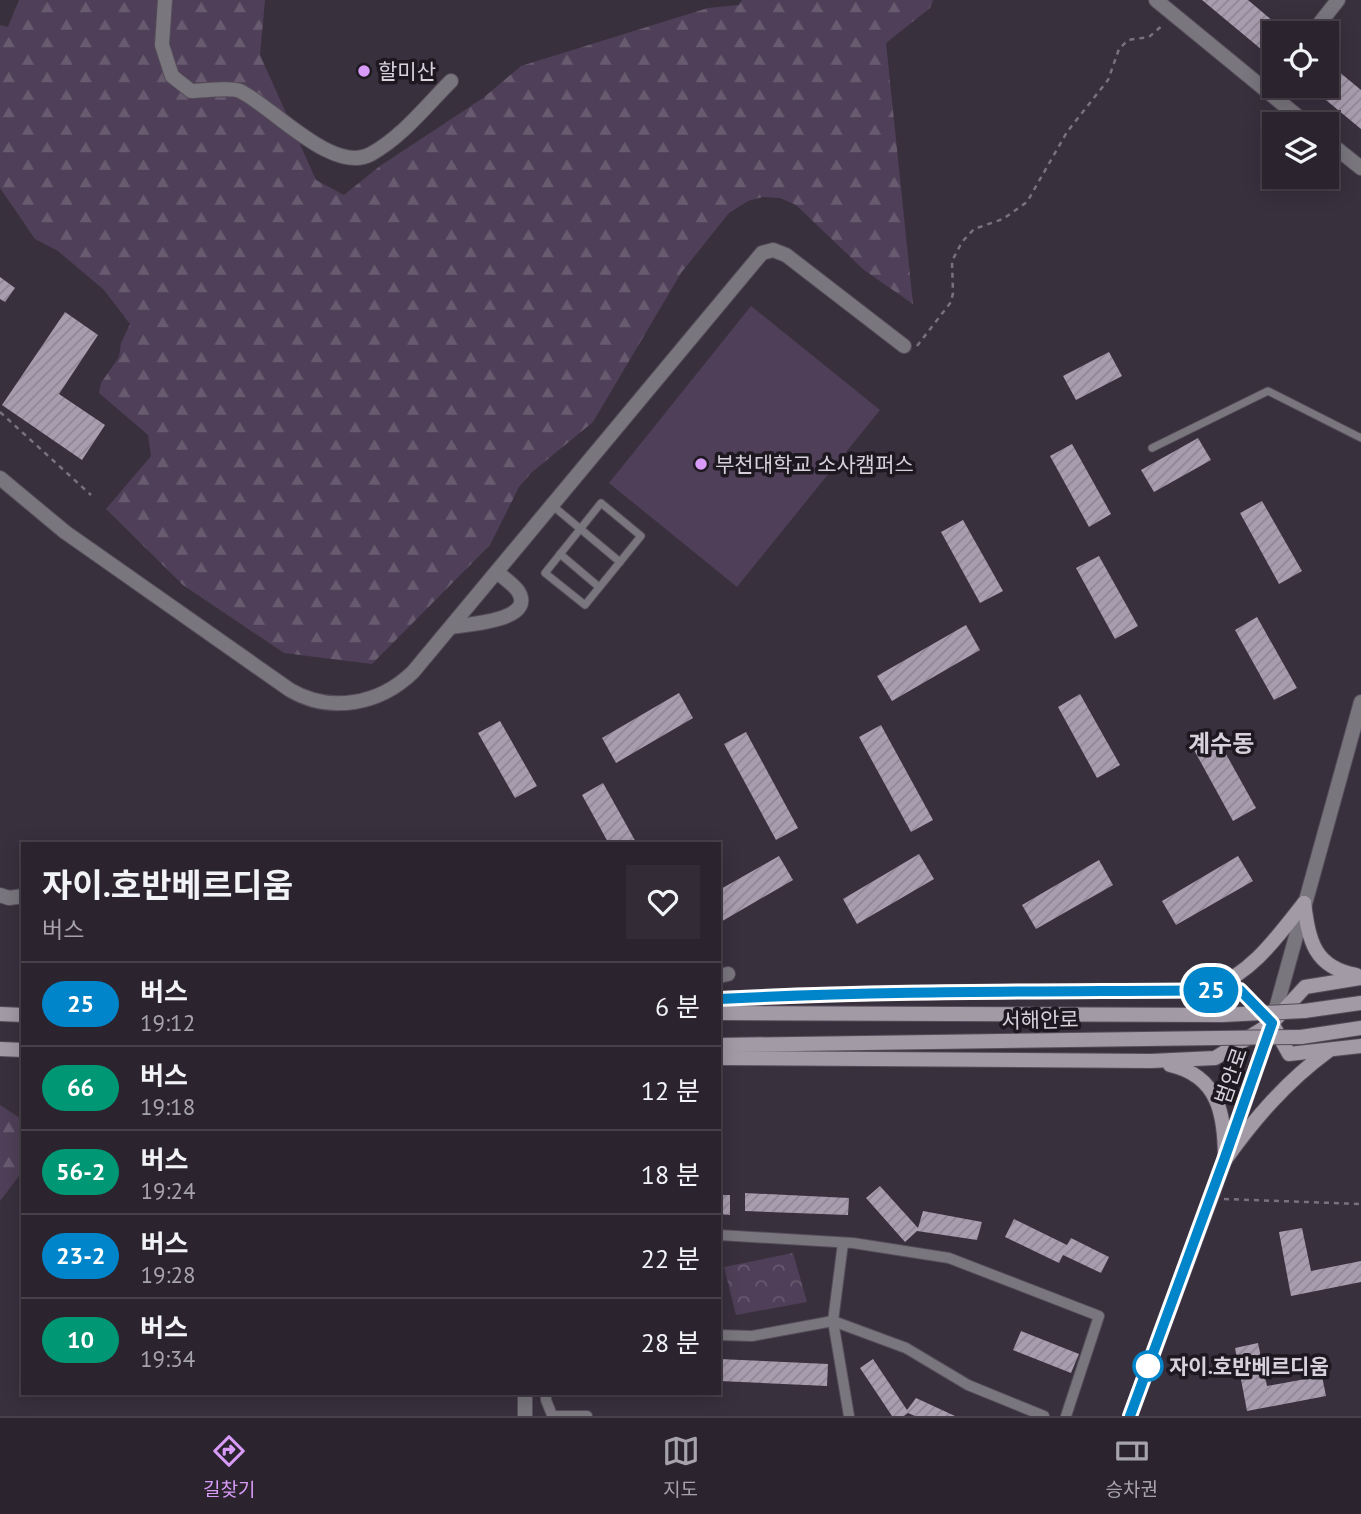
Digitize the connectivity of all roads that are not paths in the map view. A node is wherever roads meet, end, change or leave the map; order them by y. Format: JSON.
{"nodes":[{"id":1,"x":165,"y":0,"type":"edge"},
{"id":2,"x":1156,"y":0,"type":"edge"},
{"id":3,"x":1338,"y":0,"type":"edge"},
{"id":4,"x":1321,"y":21,"type":"edge"},
{"id":5,"x":1262,"y":80,"type":"edge"},
{"id":6,"x":451,"y":81,"type":"dead end"},
{"id":7,"x":1282,"y":98,"type":"edge"},
{"id":8,"x":1295,"y":112,"type":"edge"},
{"id":9,"x":1339,"y":151,"type":"edge"},
{"id":10,"x":1361,"y":169,"type":"edge"},
{"id":11,"x":904,"y":346,"type":"road end"},
{"id":12,"x":1361,"y":438,"type":"edge"},
{"id":13,"x":1152,"y":448,"type":"dead end"},
{"id":14,"x":0,"y":478,"type":"edge"},
{"id":15,"x":553,"y":506,"type":"junction"},
{"id":16,"x":581,"y":529,"type":"junction"},
{"id":17,"x":560,"y":554,"type":"junction"},
{"id":18,"x":620,"y":562,"type":"junction"},
{"id":19,"x":497,"y":572,"type":"junction"},
{"id":20,"x":599,"y":587,"type":"junction"},
{"id":21,"x":451,"y":627,"type":"junction"},
{"id":22,"x":1361,"y":702,"type":"edge"},
{"id":23,"x":1357,"y":732,"type":"edge"},
{"id":24,"x":0,"y":895,"type":"edge"},
{"id":25,"x":21,"y":897,"type":"edge"},
{"id":26,"x":1304,"y":903,"type":"junction"},
{"id":27,"x":1361,"y":977,"type":"edge"},
{"id":28,"x":1206,"y":990,"type":"junction"},
{"id":29,"x":721,"y":999,"type":"edge"},
{"id":30,"x":1361,"y":1003,"type":"edge"},
{"id":31,"x":721,"y":1013,"type":"edge"},
{"id":32,"x":0,"y":1014,"type":"edge"},
{"id":33,"x":21,"y":1015,"type":"edge"},
{"id":34,"x":1272,"y":1023,"type":"junction"},
{"id":35,"x":1361,"y":1028,"type":"edge"},
{"id":36,"x":721,"y":1045,"type":"edge"},
{"id":37,"x":1361,"y":1046,"type":"edge"},
{"id":38,"x":0,"y":1049,"type":"edge"},
{"id":39,"x":21,"y":1050,"type":"edge"},
{"id":40,"x":1328,"y":1051,"type":"junction"},
{"id":41,"x":721,"y":1058,"type":"edge"},
{"id":42,"x":1151,"y":1061,"type":"junction"},
{"id":43,"x":1224,"y":1160,"type":"junction"},
{"id":44,"x":721,"y":1235,"type":"edge"},
{"id":45,"x":844,"y":1243,"type":"junction"},
{"id":46,"x":833,"y":1321,"type":"junction"},
{"id":47,"x":721,"y":1335,"type":"edge"},
{"id":48,"x":525,"y":1395,"type":"edge"},
{"id":49,"x":546,"y":1395,"type":"edge"},
{"id":50,"x":552,"y":1415,"type":"edge"},
{"id":51,"x":525,"y":1416,"type":"edge"},
{"id":52,"x":587,"y":1416,"type":"edge"},
{"id":53,"x":849,"y":1416,"type":"edge"},
{"id":54,"x":1044,"y":1416,"type":"edge"},
{"id":55,"x":1066,"y":1416,"type":"edge"},
{"id":56,"x":1130,"y":1416,"type":"edge"}],
"edges":[{"from":1,"to":6,"type":"street"},
{"from":2,"to":5,"type":"street"},
{"from":3,"to":4,"type":"street"},
{"from":7,"to":8,"type":"street"},
{"from":9,"to":10,"type":"street"},
{"from":11,"to":15,"type":"street"},
{"from":12,"to":13,"type":"lane"},
{"from":14,"to":21,"type":"street"},
{"from":15,"to":16,"type":"lane"},
{"from":15,"to":19,"type":"street"},
{"from":16,"to":17,"type":"lane"},
{"from":16,"to":18,"type":"lane"},
{"from":16,"to":18,"type":"lane"},
{"from":17,"to":20,"type":"lane"},
{"from":17,"to":20,"type":"lane"},
{"from":18,"to":20,"type":"lane"},
{"from":19,"to":21,"type":"street"},
{"from":19,"to":21,"type":"street"},
{"from":22,"to":23,"type":"street","name":"범안로"},
{"from":23,"to":26,"type":"street","name":"범안로"},
{"from":24,"to":25,"type":"street"},
{"from":26,"to":27,"type":"main road"},
{"from":26,"to":28,"type":"main road"},
{"from":26,"to":34,"type":"street","name":"범안로"},
{"from":27,"to":34,"type":"main road"},
{"from":28,"to":29,"type":"main road"},
{"from":28,"to":34,"type":"main road"},
{"from":30,"to":31,"type":"main road","name":"서해안로","bridge":true},
{"from":32,"to":33,"type":"main road"},
{"from":34,"to":40,"type":"main road"},
{"from":34,"to":42,"type":"main road"},
{"from":34,"to":43,"type":"street","name":"범안로"},
{"from":35,"to":36,"type":"main road","name":"서해안로","bridge":true},
{"from":37,"to":40,"type":"main road"},
{"from":38,"to":39,"type":"main road"},
{"from":40,"to":43,"type":"main road"},
{"from":41,"to":42,"type":"main road"},
{"from":42,"to":43,"type":"main road"},
{"from":43,"to":56,"type":"street","name":"범안로"},
{"from":44,"to":45,"type":"street"},
{"from":45,"to":46,"type":"street"},
{"from":45,"to":55,"type":"street"},
{"from":46,"to":47,"type":"street"},
{"from":46,"to":53,"type":"street"},
{"from":46,"to":54,"type":"street"},
{"from":48,"to":51,"type":"street"},
{"from":49,"to":50,"type":"street"},
{"from":50,"to":52,"type":"street"}]}
